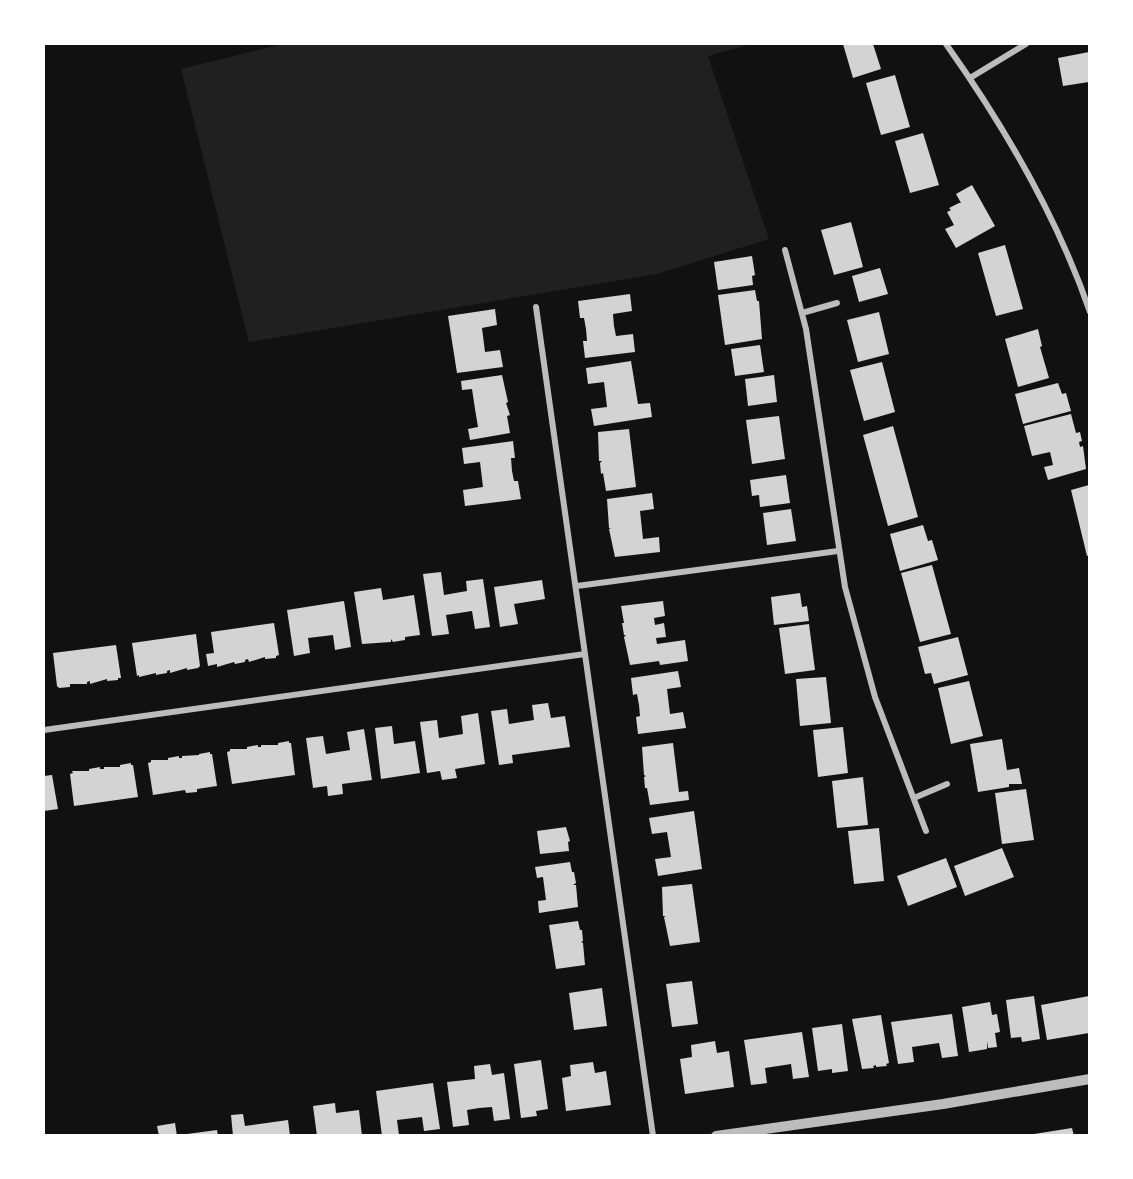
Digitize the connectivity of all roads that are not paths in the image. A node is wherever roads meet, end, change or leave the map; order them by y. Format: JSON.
{"nodes":[{"id":1,"x":946,"y":44,"type":"edge"},
{"id":2,"x":1026,"y":44,"type":"edge"},
{"id":3,"x":970,"y":78,"type":"junction"},
{"id":4,"x":785,"y":250,"type":"dead end"},
{"id":5,"x":837,"y":303,"type":"dead end"},
{"id":6,"x":536,"y":307,"type":"dead end"},
{"id":7,"x":1089,"y":312,"type":"edge"},
{"id":8,"x":802,"y":313,"type":"junction"},
{"id":9,"x":838,"y":551,"type":"junction"},
{"id":10,"x":577,"y":586,"type":"junction"},
{"id":11,"x":585,"y":654,"type":"junction"},
{"id":12,"x":44,"y":730,"type":"edge"},
{"id":13,"x":947,"y":784,"type":"dead end"},
{"id":14,"x":914,"y":798,"type":"junction"},
{"id":15,"x":926,"y":831,"type":"dead end"},
{"id":16,"x":1089,"y":1079,"type":"edge"},
{"id":17,"x":653,"y":1136,"type":"edge"},
{"id":18,"x":716,"y":1136,"type":"edge"}],
"edges":[{"from":1,"to":3,"type":"street"},
{"from":2,"to":3,"type":"street"},
{"from":3,"to":7,"type":"street"},
{"from":4,"to":8,"type":"street"},
{"from":5,"to":8,"type":"street"},
{"from":6,"to":10,"type":"street"},
{"from":8,"to":9,"type":"street"},
{"from":9,"to":10,"type":"street"},
{"from":9,"to":14,"type":"street"},
{"from":10,"to":11,"type":"street"},
{"from":11,"to":12,"type":"street"},
{"from":11,"to":17,"type":"street"},
{"from":13,"to":14,"type":"street"},
{"from":14,"to":15,"type":"street"},
{"from":16,"to":18,"type":"street"}]}
